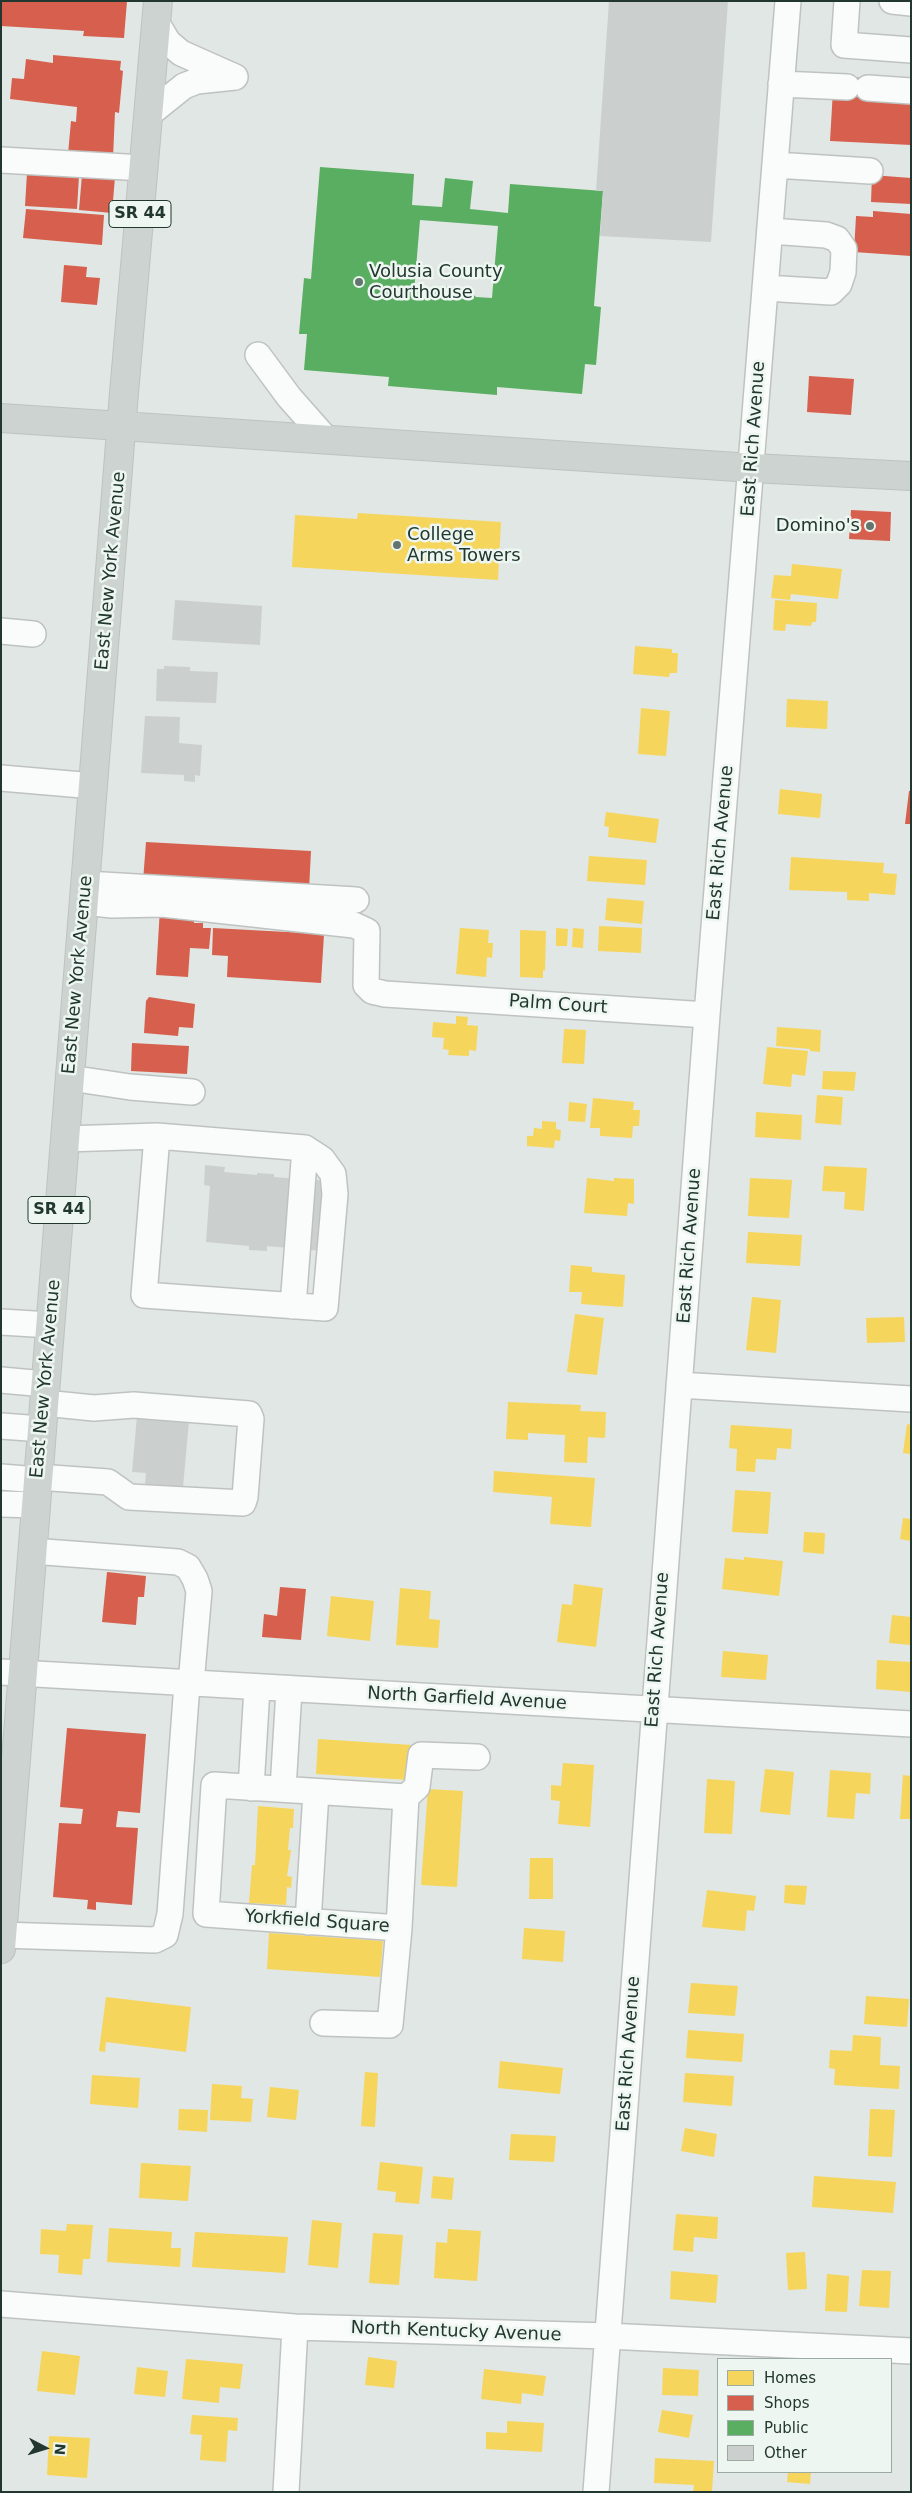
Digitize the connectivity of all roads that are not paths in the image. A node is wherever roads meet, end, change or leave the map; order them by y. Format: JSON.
{"nodes":[{"id":1,"x":788,"y":1,"type":"edge"},
{"id":2,"x":847,"y":1,"type":"edge"},
{"id":3,"x":892,"y":1,"type":"edge"},
{"id":4,"x":911,"y":2,"type":"edge"},
{"id":5,"x":157,"y":12,"type":"edge"},
{"id":6,"x":911,"y":50,"type":"edge"},
{"id":7,"x":781,"y":84,"type":"junction"},
{"id":8,"x":911,"y":91,"type":"edge"},
{"id":9,"x":149,"y":114,"type":"junction"},
{"id":10,"x":1,"y":160,"type":"edge"},
{"id":11,"x":775,"y":165,"type":"junction"},
{"id":12,"x":144,"y":168,"type":"junction"},
{"id":13,"x":870,"y":171,"type":"dead end"},
{"id":14,"x":770,"y":231,"type":"junction"},
{"id":15,"x":766,"y":288,"type":"junction"},
{"id":16,"x":258,"y":354,"type":"dead end"},
{"id":17,"x":1,"y":418,"type":"edge"},
{"id":18,"x":123,"y":426,"type":"junction"},
{"id":19,"x":327,"y":440,"type":"junction"},
{"id":20,"x":752,"y":468,"type":"junction"},
{"id":21,"x":911,"y":476,"type":"edge"},
{"id":22,"x":1,"y":631,"type":"edge"},
{"id":23,"x":33,"y":634,"type":"dead end"},
{"id":24,"x":1,"y":778,"type":"edge"},
{"id":25,"x":94,"y":786,"type":"junction"},
{"id":26,"x":85,"y":893,"type":"junction"},
{"id":27,"x":356,"y":900,"type":"dead end"},
{"id":28,"x":707,"y":1015,"type":"junction"},
{"id":29,"x":70,"y":1078,"type":"junction"},
{"id":30,"x":192,"y":1092,"type":"dead end"},
{"id":31,"x":157,"y":1136,"type":"junction"},
{"id":32,"x":65,"y":1140,"type":"junction"},
{"id":33,"x":305,"y":1148,"type":"junction"},
{"id":34,"x":293,"y":1306,"type":"junction"},
{"id":35,"x":1,"y":1322,"type":"edge"},
{"id":36,"x":50,"y":1325,"type":"junction"},
{"id":37,"x":1,"y":1380,"type":"edge"},
{"id":38,"x":680,"y":1385,"type":"junction"},
{"id":39,"x":911,"y":1399,"type":"edge"},
{"id":40,"x":44,"y":1405,"type":"junction"},
{"id":41,"x":1,"y":1426,"type":"edge"},
{"id":42,"x":1,"y":1477,"type":"edge"},
{"id":43,"x":37,"y":1487,"type":"junction"},
{"id":44,"x":1,"y":1504,"type":"edge"},
{"id":45,"x":32,"y":1551,"type":"junction"},
{"id":46,"x":12,"y":1673,"type":"edge"},
{"id":47,"x":189,"y":1684,"type":"junction"},
{"id":48,"x":257,"y":1688,"type":"junction"},
{"id":49,"x":288,"y":1690,"type":"junction"},
{"id":50,"x":654,"y":1708,"type":"junction"},
{"id":51,"x":911,"y":1724,"type":"edge"},
{"id":52,"x":477,"y":1757,"type":"dead end"},
{"id":53,"x":251,"y":1788,"type":"junction"},
{"id":54,"x":283,"y":1789,"type":"junction"},
{"id":55,"x":316,"y":1792,"type":"junction"},
{"id":56,"x":406,"y":1797,"type":"junction"},
{"id":57,"x":308,"y":1922,"type":"junction"},
{"id":58,"x":399,"y":1928,"type":"junction"},
{"id":59,"x":2,"y":1942,"type":"edge"},
{"id":60,"x":323,"y":2024,"type":"dead end"},
{"id":61,"x":1,"y":2304,"type":"edge"},
{"id":62,"x":296,"y":2327,"type":"junction"},
{"id":63,"x":608,"y":2336,"type":"junction"},
{"id":64,"x":911,"y":2351,"type":"edge"},
{"id":65,"x":286,"y":2492,"type":"edge"},
{"id":66,"x":596,"y":2492,"type":"edge"}],
"edges":[{"from":1,"to":7,"type":"street","name":"East Rich Avenue"},
{"from":2,"to":6,"type":"street"},
{"from":3,"to":4,"type":"street"},
{"from":5,"to":9,"type":"main road","name":"East New York Avenue","number":"SR 44"},
{"from":5,"to":9,"type":"street"},
{"from":7,"to":8,"type":"street"},
{"from":7,"to":11,"type":"street","name":"East Rich Avenue"},
{"from":9,"to":12,"type":"main road","name":"East New York Avenue","number":"SR 44"},
{"from":10,"to":12,"type":"street"},
{"from":11,"to":13,"type":"street"},
{"from":11,"to":14,"type":"street","name":"East Rich Avenue"},
{"from":12,"to":18,"type":"main road","name":"East New York Avenue","number":"SR 44"},
{"from":14,"to":15,"type":"street","name":"East Rich Avenue"},
{"from":14,"to":15,"type":"street"},
{"from":15,"to":20,"type":"street","name":"East Rich Avenue"},
{"from":16,"to":19,"type":"street"},
{"from":17,"to":18,"type":"main road"},
{"from":18,"to":19,"type":"main road"},
{"from":18,"to":25,"type":"main road","name":"East New York Avenue","number":"SR 44"},
{"from":19,"to":20,"type":"main road"},
{"from":20,"to":21,"type":"main road"},
{"from":20,"to":28,"type":"street","name":"East Rich Avenue"},
{"from":22,"to":23,"type":"street"},
{"from":24,"to":25,"type":"street"},
{"from":25,"to":26,"type":"main road","name":"East New York Avenue","number":"SR 44"},
{"from":26,"to":27,"type":"street"},
{"from":26,"to":28,"type":"street","name":"Palm Court"},
{"from":26,"to":29,"type":"main road","name":"East New York Avenue","number":"SR 44"},
{"from":28,"to":38,"type":"street","name":"East Rich Avenue"},
{"from":29,"to":30,"type":"street"},
{"from":29,"to":32,"type":"main road","name":"East New York Avenue","number":"SR 44"},
{"from":31,"to":32,"type":"street"},
{"from":31,"to":33,"type":"street"},
{"from":31,"to":34,"type":"street"},
{"from":32,"to":36,"type":"main road","name":"East New York Avenue","number":"SR 44"},
{"from":33,"to":34,"type":"street"},
{"from":33,"to":34,"type":"street"},
{"from":35,"to":36,"type":"street"},
{"from":36,"to":40,"type":"main road","name":"East New York Avenue","number":"SR 44"},
{"from":37,"to":40,"type":"street"},
{"from":38,"to":39,"type":"street"},
{"from":38,"to":50,"type":"street","name":"East Rich Avenue"},
{"from":40,"to":41,"type":"street"},
{"from":40,"to":43,"type":"main road","name":"East New York Avenue","number":"SR 44"},
{"from":40,"to":43,"type":"street"},
{"from":42,"to":43,"type":"street"},
{"from":43,"to":44,"type":"street"},
{"from":43,"to":45,"type":"main road","name":"East New York Avenue","number":"SR 44"},
{"from":45,"to":46,"type":"main road","name":"East New York Avenue","number":"SR 44"},
{"from":45,"to":47,"type":"street"},
{"from":46,"to":47,"type":"street","name":"North Garfield Avenue"},
{"from":46,"to":59,"type":"main road","name":"East New York Avenue","number":"SR 44"},
{"from":47,"to":48,"type":"street","name":"North Garfield Avenue"},
{"from":47,"to":59,"type":"street"},
{"from":48,"to":49,"type":"street","name":"North Garfield Avenue"},
{"from":48,"to":53,"type":"street"},
{"from":49,"to":50,"type":"street","name":"North Garfield Avenue"},
{"from":49,"to":54,"type":"street"},
{"from":50,"to":51,"type":"street","name":"North Garfield Avenue"},
{"from":50,"to":63,"type":"street","name":"East Rich Avenue"},
{"from":52,"to":56,"type":"street"},
{"from":53,"to":54,"type":"street","name":"Yorkfield Square"},
{"from":53,"to":57,"type":"street","name":"Yorkfield Square"},
{"from":54,"to":55,"type":"street","name":"Yorkfield Square"},
{"from":55,"to":56,"type":"street","name":"Yorkfield Square"},
{"from":55,"to":57,"type":"street"},
{"from":56,"to":58,"type":"street","name":"Yorkfield Square"},
{"from":57,"to":58,"type":"street","name":"Yorkfield Square"},
{"from":58,"to":60,"type":"street"},
{"from":61,"to":62,"type":"street","name":"North Kentucky Avenue"},
{"from":62,"to":63,"type":"street","name":"North Kentucky Avenue"},
{"from":62,"to":65,"type":"street"},
{"from":63,"to":64,"type":"street","name":"North Kentucky Avenue"},
{"from":63,"to":66,"type":"street","name":"East Rich Avenue"}]}
